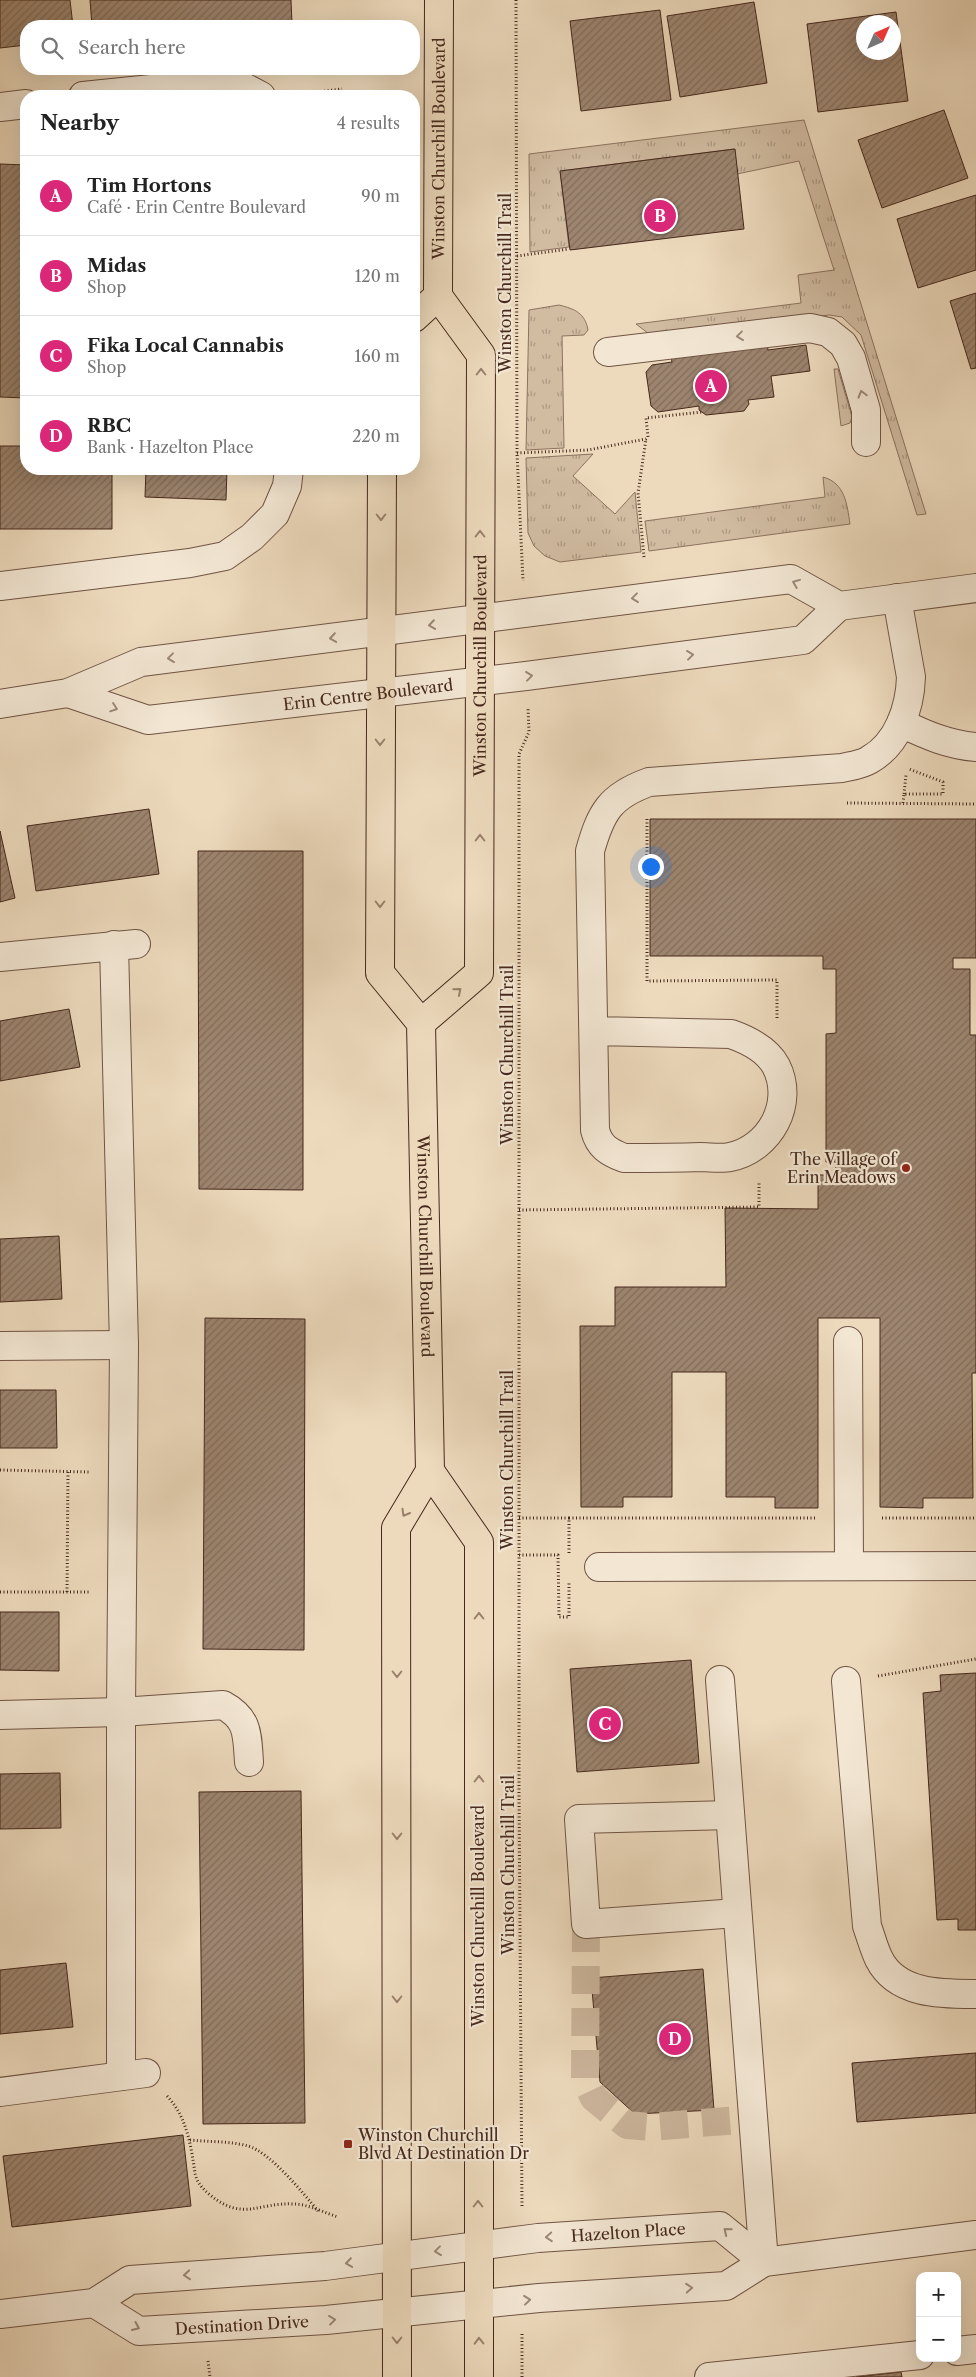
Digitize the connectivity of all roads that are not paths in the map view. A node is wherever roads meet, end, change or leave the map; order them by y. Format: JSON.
{"nodes":[{"id":1,"x":439,"y":0,"type":"edge"},
{"id":2,"x":142,"y":90,"type":"edge"},
{"id":3,"x":250,"y":90,"type":"edge"},
{"id":4,"x":20,"y":105,"type":"edge"},
{"id":5,"x":0,"y":107,"type":"edge"},
{"id":6,"x":438,"y":296,"type":"junction"},
{"id":7,"x":420,"y":312,"type":"edge"},
{"id":8,"x":608,"y":352,"type":"dead end"},
{"id":9,"x":866,"y":442,"type":"dead end"},
{"id":10,"x":288,"y":475,"type":"edge"},
{"id":11,"x":382,"y":475,"type":"edge"},
{"id":12,"x":0,"y":586,"type":"edge"},
{"id":13,"x":976,"y":588,"type":"edge"},
{"id":14,"x":897,"y":598,"type":"junction"},
{"id":15,"x":839,"y":606,"type":"junction"},
{"id":16,"x":480,"y":618,"type":"junction"},
{"id":17,"x":381,"y":632,"type":"junction"},
{"id":18,"x":480,"y":681,"type":"junction"},
{"id":19,"x":68,"y":693,"type":"junction"},
{"id":20,"x":380,"y":693,"type":"junction"},
{"id":21,"x":0,"y":704,"type":"edge"},
{"id":22,"x":901,"y":723,"type":"junction"},
{"id":23,"x":976,"y":747,"type":"edge"},
{"id":24,"x":0,"y":957,"type":"edge"},
{"id":25,"x":421,"y":1023,"type":"junction"},
{"id":26,"x":595,"y":1031,"type":"junction"},
{"id":27,"x":848,"y":1341,"type":"dead end"},
{"id":28,"x":124,"y":1345,"type":"junction"},
{"id":29,"x":0,"y":1346,"type":"edge"},
{"id":30,"x":430,"y":1471,"type":"junction"},
{"id":31,"x":849,"y":1566,"type":"junction"},
{"id":32,"x":976,"y":1566,"type":"edge"},
{"id":33,"x":599,"y":1567,"type":"dead end"},
{"id":34,"x":720,"y":1680,"type":"dead end"},
{"id":35,"x":846,"y":1681,"type":"road end"},
{"id":36,"x":121,"y":1712,"type":"junction"},
{"id":37,"x":0,"y":1715,"type":"edge"},
{"id":38,"x":249,"y":1762,"type":"dead end"},
{"id":39,"x":730,"y":1815,"type":"junction"},
{"id":40,"x":737,"y":1913,"type":"junction"},
{"id":41,"x":976,"y":1994,"type":"edge"},
{"id":42,"x":0,"y":2092,"type":"edge"},
{"id":43,"x":976,"y":2235,"type":"edge"},
{"id":44,"x":478,"y":2246,"type":"junction"},
{"id":45,"x":397,"y":2256,"type":"junction"},
{"id":46,"x":764,"y":2262,"type":"junction"},
{"id":47,"x":94,"y":2303,"type":"junction"},
{"id":48,"x":479,"y":2305,"type":"junction"},
{"id":49,"x":397,"y":2313,"type":"junction"},
{"id":50,"x":0,"y":2314,"type":"edge"},
{"id":51,"x":976,"y":2349,"type":"edge"},
{"id":52,"x":961,"y":2351,"type":"edge"},
{"id":53,"x":916,"y":2355,"type":"edge"},
{"id":54,"x":397,"y":2377,"type":"edge"},
{"id":55,"x":479,"y":2377,"type":"edge"},
{"id":56,"x":709,"y":2377,"type":"edge"}],
"edges":[{"from":1,"to":6,"type":"main road","name":"Winston Churchill Boulevard"},
{"from":2,"to":3,"type":"street"},
{"from":4,"to":5,"type":"street"},
{"from":6,"to":7,"type":"main road"},
{"from":16,"to":6,"type":"main road","name":"Winston Churchill Boulevard","one_way":true},
{"from":9,"to":8,"type":"street","one_way":true},
{"from":10,"to":12,"type":"street"},
{"from":11,"to":17,"type":"main road","one_way":true},
{"from":13,"to":14,"type":"street"},
{"from":14,"to":15,"type":"street"},
{"from":14,"to":22,"type":"street"},
{"from":15,"to":16,"type":"street","name":"Erin Centre Boulevard","one_way":true},
{"from":18,"to":15,"type":"street","name":"Erin Centre Boulevard","one_way":true},
{"from":16,"to":17,"type":"street","name":"Erin Centre Boulevard","one_way":true},
{"from":16,"to":18,"type":"main road","name":"Winston Churchill Boulevard"},
{"from":17,"to":19,"type":"street","name":"Erin Centre Boulevard","one_way":true},
{"from":17,"to":20,"type":"main road"},
{"from":18,"to":20,"type":"street","name":"Erin Centre Boulevard"},
{"from":25,"to":18,"type":"main road","name":"Winston Churchill Boulevard","one_way":true},
{"from":19,"to":20,"type":"street","name":"Erin Centre Boulevard","one_way":true},
{"from":19,"to":21,"type":"street","name":"Erin Centre Boulevard"},
{"from":20,"to":25,"type":"main road","one_way":true},
{"from":22,"to":23,"type":"street"},
{"from":22,"to":26,"type":"street"},
{"from":24,"to":28,"type":"street"},
{"from":25,"to":30,"type":"main road","name":"Winston Churchill Boulevard"},
{"from":26,"to":26,"type":"street"},
{"from":27,"to":31,"type":"street"},
{"from":28,"to":29,"type":"street"},
{"from":28,"to":36,"type":"street"},
{"from":44,"to":30,"type":"main road","name":"Winston Churchill Boulevard","one_way":true},
{"from":30,"to":45,"type":"main road","one_way":true},
{"from":31,"to":32,"type":"street"},
{"from":31,"to":33,"type":"street"},
{"from":34,"to":39,"type":"street"},
{"from":35,"to":41,"type":"street"},
{"from":36,"to":37,"type":"street"},
{"from":36,"to":38,"type":"street"},
{"from":36,"to":42,"type":"street"},
{"from":39,"to":40,"type":"street"},
{"from":39,"to":40,"type":"street"},
{"from":40,"to":46,"type":"street"},
{"from":43,"to":46,"type":"street"},
{"from":44,"to":45,"type":"street","name":"Hazelton Place","one_way":true},
{"from":46,"to":44,"type":"street","name":"Hazelton Place","one_way":true},
{"from":44,"to":48,"type":"main road","name":"Winston Churchill Boulevard"},
{"from":45,"to":47,"type":"street","one_way":true},
{"from":45,"to":49,"type":"main road"},
{"from":48,"to":46,"type":"street","one_way":true},
{"from":47,"to":49,"type":"street","name":"Destination Drive","one_way":true},
{"from":47,"to":50,"type":"street"},
{"from":48,"to":49,"type":"street","name":"Destination Drive"},
{"from":55,"to":48,"type":"main road","name":"Winston Churchill Boulevard","one_way":true},
{"from":49,"to":54,"type":"main road","one_way":true},
{"from":51,"to":52,"type":"street"},
{"from":53,"to":56,"type":"street"}]}
